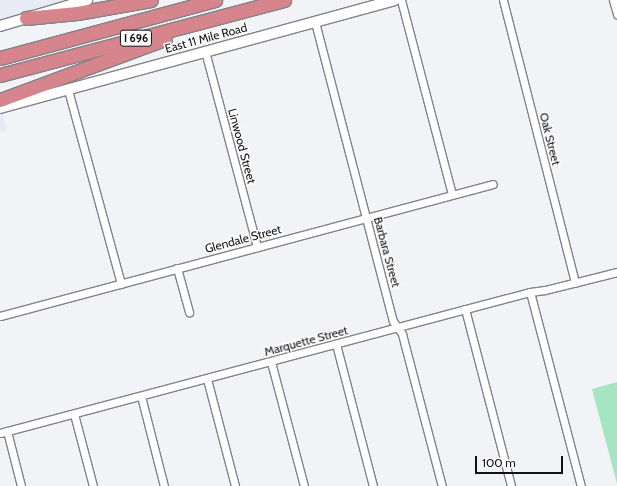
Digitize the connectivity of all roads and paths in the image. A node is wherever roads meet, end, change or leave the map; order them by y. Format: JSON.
{"nodes":[{"id":1,"x":87,"y":0,"type":"edge"},
{"id":2,"x":151,"y":0,"type":"edge"},
{"id":3,"x":215,"y":0,"type":"edge"},
{"id":4,"x":395,"y":0,"type":"edge"},
{"id":5,"x":401,"y":0,"type":"edge"},
{"id":6,"x":503,"y":0,"type":"edge"},
{"id":7,"x":613,"y":0,"type":"edge"},
{"id":8,"x":277,"y":2,"type":"edge"},
{"id":9,"x":617,"y":14,"type":"edge"},
{"id":10,"x":26,"y":18,"type":"junction"},
{"id":11,"x":315,"y":22,"type":"junction"},
{"id":12,"x":0,"y":26,"type":"edge"},
{"id":13,"x":206,"y":51,"type":"junction"},
{"id":14,"x":0,"y":58,"type":"edge"},
{"id":15,"x":0,"y":75,"type":"edge"},
{"id":16,"x":68,"y":90,"type":"junction"},
{"id":17,"x":0,"y":100,"type":"edge"},
{"id":18,"x":0,"y":108,"type":"edge"},
{"id":19,"x":493,"y":184,"type":"dead end"},
{"id":20,"x":452,"y":194,"type":"junction"},
{"id":21,"x":366,"y":217,"type":"junction"},
{"id":22,"x":257,"y":247,"type":"junction"},
{"id":23,"x":177,"y":268,"type":"junction"},
{"id":24,"x":617,"y":272,"type":"edge"},
{"id":25,"x":575,"y":283,"type":"junction"},
{"id":26,"x":120,"y":284,"type":"junction"},
{"id":27,"x":530,"y":292,"type":"junction"},
{"id":28,"x":465,"y":309,"type":"junction"},
{"id":29,"x":190,"y":312,"type":"dead end"},
{"id":30,"x":0,"y":316,"type":"edge"},
{"id":31,"x":397,"y":328,"type":"junction"},
{"id":32,"x":336,"y":344,"type":"junction"},
{"id":33,"x":271,"y":362,"type":"junction"},
{"id":34,"x":207,"y":379,"type":"junction"},
{"id":35,"x":141,"y":396,"type":"junction"},
{"id":36,"x":74,"y":414,"type":"junction"},
{"id":37,"x":3,"y":432,"type":"edge"},
{"id":38,"x":21,"y":486,"type":"edge"},
{"id":39,"x":93,"y":486,"type":"edge"},
{"id":40,"x":164,"y":486,"type":"edge"},
{"id":41,"x":235,"y":486,"type":"edge"},
{"id":42,"x":304,"y":486,"type":"edge"},
{"id":43,"x":373,"y":486,"type":"edge"},
{"id":44,"x":442,"y":486,"type":"edge"},
{"id":45,"x":511,"y":486,"type":"edge"},
{"id":46,"x":581,"y":486,"type":"edge"}],
"edges":[{"from":1,"to":10,"type":"main road"},
{"from":2,"to":10,"type":"highway"},
{"from":3,"to":14,"type":"highway","number":"I 696"},
{"from":4,"to":11,"type":"main road","name":"East 11 Mile Road"},
{"from":5,"to":20,"type":"street"},
{"from":6,"to":25,"type":"street","name":"Oak Street"},
{"from":7,"to":9,"type":"street"},
{"from":8,"to":15,"type":"highway","number":"I 696"},
{"from":8,"to":17,"type":"highway"},
{"from":10,"to":12,"type":"main road"},
{"from":11,"to":13,"type":"main road","name":"East 11 Mile Road"},
{"from":11,"to":21,"type":"street","name":"Barbara Street"},
{"from":13,"to":16,"type":"main road","name":"East 11 Mile Road"},
{"from":13,"to":22,"type":"street","name":"Linwood Street"},
{"from":16,"to":18,"type":"main road","name":"East 11 Mile Road"},
{"from":16,"to":26,"type":"street"},
{"from":19,"to":20,"type":"street","name":"Glendale Street"},
{"from":20,"to":21,"type":"street","name":"Glendale Street"},
{"from":21,"to":22,"type":"street","name":"Glendale Street"},
{"from":21,"to":31,"type":"street","name":"Barbara Street"},
{"from":22,"to":23,"type":"street","name":"Glendale Street"},
{"from":23,"to":26,"type":"street","name":"Glendale Street"},
{"from":23,"to":29,"type":"street"},
{"from":24,"to":25,"type":"street","name":"Marquette Street"},
{"from":25,"to":27,"type":"street","name":"Marquette Street"},
{"from":26,"to":30,"type":"street","name":"Glendale Street"},
{"from":27,"to":28,"type":"street","name":"Marquette Street"},
{"from":27,"to":46,"type":"street"},
{"from":28,"to":31,"type":"street","name":"Marquette Street"},
{"from":28,"to":45,"type":"street"},
{"from":31,"to":32,"type":"street","name":"Marquette Street"},
{"from":31,"to":44,"type":"street","name":"Barbara Street"},
{"from":32,"to":33,"type":"street","name":"Marquette Street"},
{"from":32,"to":43,"type":"street"},
{"from":33,"to":34,"type":"street","name":"Marquette Street"},
{"from":33,"to":42,"type":"street"},
{"from":34,"to":35,"type":"street","name":"Marquette Street"},
{"from":34,"to":41,"type":"street"},
{"from":35,"to":36,"type":"street","name":"Marquette Street"},
{"from":35,"to":40,"type":"street"},
{"from":36,"to":37,"type":"street","name":"Marquette Street"},
{"from":36,"to":39,"type":"street"},
{"from":37,"to":38,"type":"street"}]}
